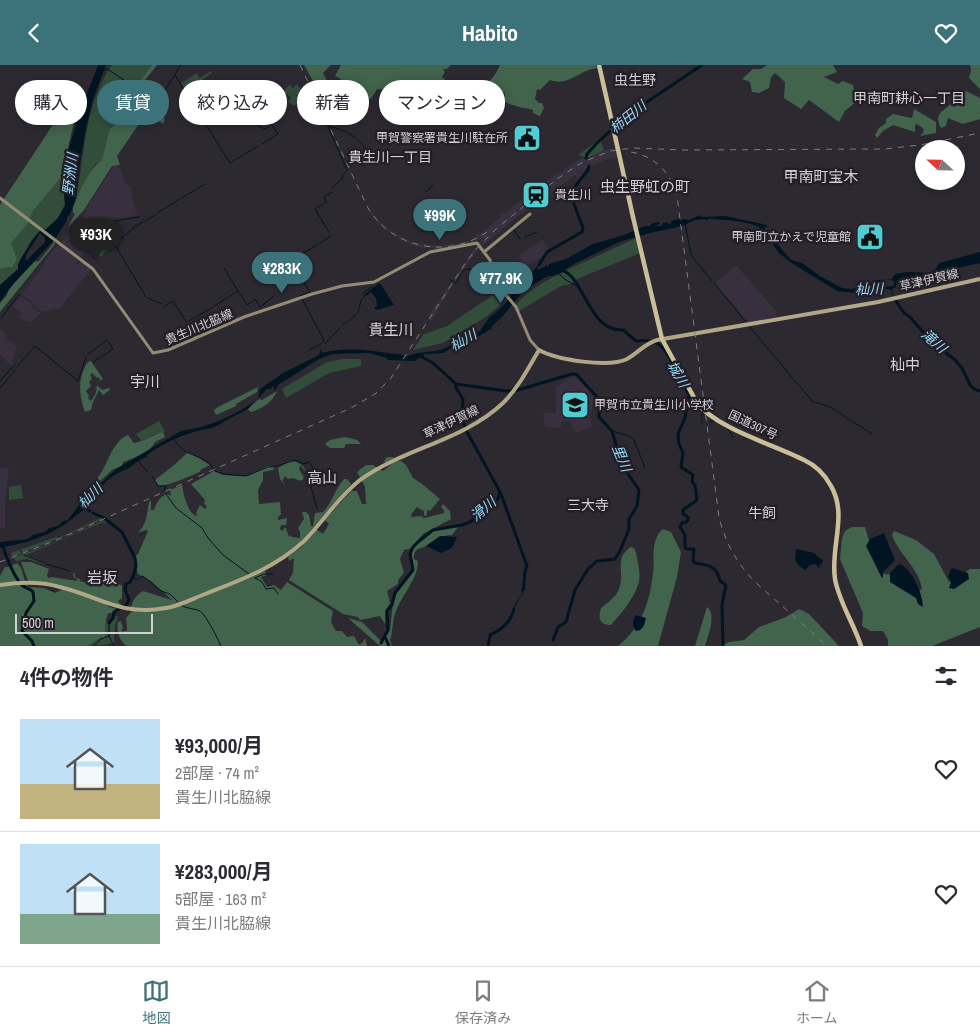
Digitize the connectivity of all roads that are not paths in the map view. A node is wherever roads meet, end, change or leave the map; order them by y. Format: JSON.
{"nodes":[{"id":1,"x":599,"y":65,"type":"edge"},
{"id":2,"x":0,"y":198,"type":"edge"},
{"id":3,"x":530,"y":214,"type":"dead end"},
{"id":4,"x":484,"y":252,"type":"junction"},
{"id":5,"x":980,"y":279,"type":"edge"},
{"id":6,"x":662,"y":339,"type":"junction"},
{"id":7,"x":539,"y":351,"type":"junction"},
{"id":8,"x":0,"y":585,"type":"edge"},
{"id":9,"x":861,"y":646,"type":"edge"}],
"edges":[{"from":1,"to":6,"type":"highway","name":"国道307号","bridge":true},
{"from":2,"to":4,"type":"main road","name":"貴生川北脇線"},
{"from":3,"to":4,"type":"main road"},
{"from":4,"to":7,"type":"main road"},
{"from":5,"to":6,"type":"main road","name":"草津伊賀線"},
{"from":6,"to":7,"type":"main road","name":"草津伊賀線"},
{"from":6,"to":9,"type":"highway","name":"国道307号"},
{"from":7,"to":8,"type":"main road","name":"草津伊賀線"}]}
